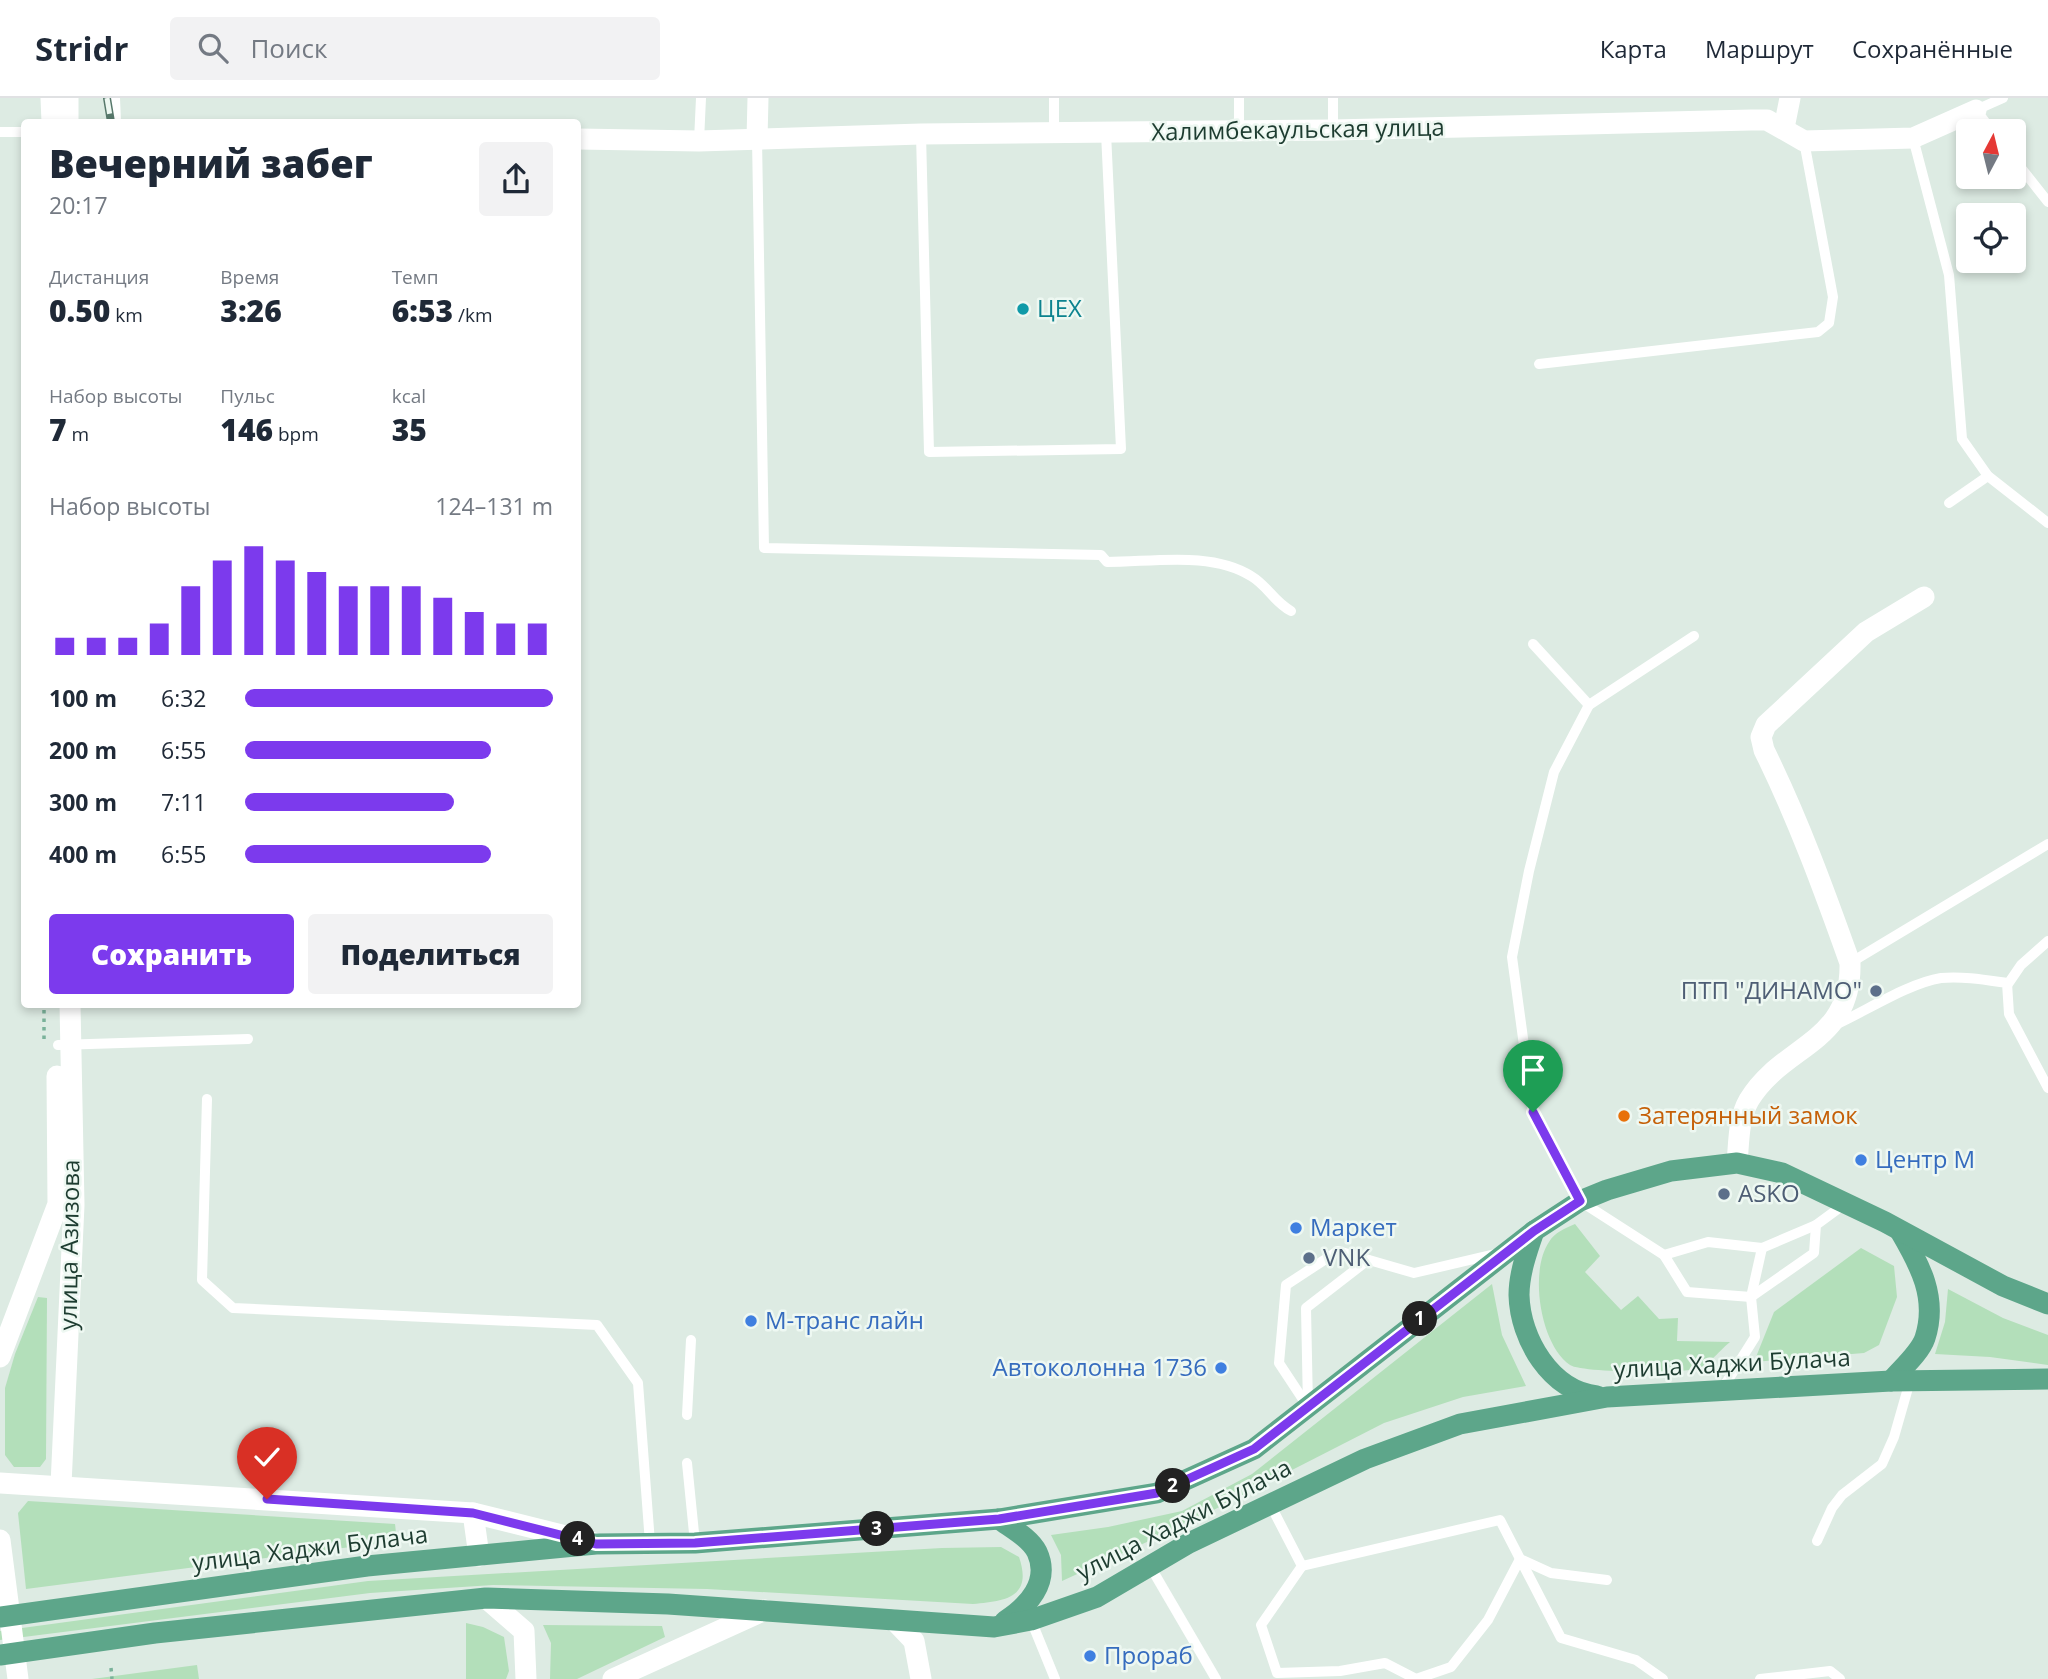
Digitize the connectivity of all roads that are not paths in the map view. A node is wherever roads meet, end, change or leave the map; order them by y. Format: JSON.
{"nodes":[{"id":1,"x":51,"y":98,"type":"edge"},
{"id":2,"x":68,"y":98,"type":"edge"},
{"id":3,"x":115,"y":98,"type":"edge"},
{"id":4,"x":701,"y":98,"type":"edge"},
{"id":5,"x":758,"y":98,"type":"edge"},
{"id":6,"x":1054,"y":98,"type":"edge"},
{"id":7,"x":1239,"y":98,"type":"edge"},
{"id":8,"x":1333,"y":98,"type":"edge"},
{"id":9,"x":1790,"y":98,"type":"edge"},
{"id":10,"x":2003,"y":98,"type":"edge"},
{"id":11,"x":1976,"y":110,"type":"junction"},
{"id":12,"x":52,"y":119,"type":"edge"},
{"id":13,"x":68,"y":119,"type":"edge"},
{"id":14,"x":116,"y":119,"type":"edge"},
{"id":15,"x":1983,"y":119,"type":"edge"},
{"id":16,"x":1784,"y":128,"type":"junction"},
{"id":17,"x":1333,"y":130,"type":"junction"},
{"id":18,"x":1239,"y":131,"type":"junction"},
{"id":19,"x":0,"y":132,"type":"edge"},
{"id":20,"x":21,"y":132,"type":"edge"},
{"id":21,"x":1054,"y":133,"type":"junction"},
{"id":22,"x":1106,"y":133,"type":"junction"},
{"id":23,"x":921,"y":134,"type":"junction"},
{"id":24,"x":1913,"y":138,"type":"junction"},
{"id":25,"x":581,"y":139,"type":"edge"},
{"id":26,"x":757,"y":139,"type":"junction"},
{"id":27,"x":699,"y":141,"type":"junction"},
{"id":28,"x":1804,"y":141,"type":"junction"},
{"id":29,"x":2026,"y":174,"type":"edge"},
{"id":30,"x":2048,"y":202,"type":"edge"},
{"id":31,"x":1539,"y":364,"type":"dead end"},
{"id":32,"x":1987,"y":476,"type":"junction"},
{"id":33,"x":1949,"y":503,"type":"dead end"},
{"id":34,"x":2048,"y":523,"type":"edge"},
{"id":35,"x":1924,"y":597,"type":"dead end"},
{"id":36,"x":1291,"y":611,"type":"dead end"},
{"id":37,"x":1694,"y":636,"type":"dead end"},
{"id":38,"x":1533,"y":644,"type":"dead end"},
{"id":39,"x":1589,"y":705,"type":"junction"},
{"id":40,"x":2048,"y":844,"type":"edge"},
{"id":41,"x":2048,"y":942,"type":"edge"},
{"id":42,"x":1850,"y":963,"type":"junction"},
{"id":43,"x":2008,"y":984,"type":"junction"},
{"id":44,"x":58,"y":1008,"type":"edge"},
{"id":45,"x":69,"y":1008,"type":"edge"},
{"id":46,"x":1830,"y":1028,"type":"junction"},
{"id":47,"x":248,"y":1039,"type":"dead end"},
{"id":48,"x":57,"y":1045,"type":"junction"},
{"id":49,"x":2048,"y":1088,"type":"edge"},
{"id":50,"x":207,"y":1099,"type":"dead end"},
{"id":51,"x":1737,"y":1163,"type":"junction"},
{"id":52,"x":1580,"y":1201,"type":"junction"},
{"id":53,"x":1846,"y":1203,"type":"junction"},
{"id":54,"x":66,"y":1205,"type":"junction"},
{"id":55,"x":1816,"y":1224,"type":"junction"},
{"id":56,"x":1534,"y":1231,"type":"junction"},
{"id":57,"x":1900,"y":1231,"type":"junction"},
{"id":58,"x":1762,"y":1248,"type":"junction"},
{"id":59,"x":1508,"y":1251,"type":"junction"},
{"id":60,"x":1664,"y":1255,"type":"junction"},
{"id":61,"x":1368,"y":1260,"type":"junction"},
{"id":62,"x":1751,"y":1297,"type":"junction"},
{"id":63,"x":2048,"y":1304,"type":"edge"},
{"id":64,"x":691,"y":1339,"type":"dead end"},
{"id":65,"x":0,"y":1357,"type":"edge"},
{"id":66,"x":2048,"y":1379,"type":"edge"},
{"id":67,"x":1901,"y":1381,"type":"junction"},
{"id":68,"x":1721,"y":1391,"type":"junction"},
{"id":69,"x":1607,"y":1397,"type":"junction"},
{"id":70,"x":1308,"y":1407,"type":"junction"},
{"id":71,"x":687,"y":1415,"type":"dead end"},
{"id":72,"x":687,"y":1462,"type":"dead end"},
{"id":73,"x":0,"y":1483,"type":"edge"},
{"id":74,"x":61,"y":1485,"type":"junction"},
{"id":75,"x":1270,"y":1504,"type":"junction"},
{"id":76,"x":473,"y":1513,"type":"junction"},
{"id":77,"x":999,"y":1519,"type":"junction"},
{"id":78,"x":0,"y":1540,"type":"edge"},
{"id":79,"x":1817,"y":1541,"type":"dead end"},
{"id":80,"x":650,"y":1543,"type":"junction"},
{"id":81,"x":695,"y":1543,"type":"junction"},
{"id":82,"x":596,"y":1544,"type":"junction"},
{"id":83,"x":479,"y":1556,"type":"junction"},
{"id":84,"x":1520,"y":1559,"type":"junction"},
{"id":85,"x":1150,"y":1566,"type":"junction"},
{"id":86,"x":1301,"y":1566,"type":"junction"},
{"id":87,"x":1607,"y":1580,"type":"dead end"},
{"id":88,"x":486,"y":1598,"type":"junction"},
{"id":89,"x":765,"y":1611,"type":"junction"},
{"id":90,"x":0,"y":1617,"type":"edge"},
{"id":91,"x":894,"y":1620,"type":"junction"},
{"id":92,"x":1031,"y":1620,"type":"junction"},
{"id":93,"x":994,"y":1627,"type":"junction"},
{"id":94,"x":0,"y":1655,"type":"edge"},
{"id":95,"x":18,"y":1679,"type":"edge"},
{"id":96,"x":526,"y":1679,"type":"edge"},
{"id":97,"x":613,"y":1679,"type":"edge"},
{"id":98,"x":921,"y":1679,"type":"edge"},
{"id":99,"x":1055,"y":1679,"type":"edge"},
{"id":100,"x":1216,"y":1679,"type":"edge"},
{"id":101,"x":1663,"y":1679,"type":"edge"},
{"id":102,"x":1760,"y":1679,"type":"edge"},
{"id":103,"x":1840,"y":1679,"type":"edge"}],
"edges":[{"from":1,"to":12,"type":"street"},
{"from":2,"to":13,"type":"street"},
{"from":3,"to":14,"type":"lane"},
{"from":4,"to":27,"type":"lane"},
{"from":5,"to":26,"type":"street"},
{"from":6,"to":21,"type":"lane"},
{"from":7,"to":18,"type":"lane"},
{"from":8,"to":17,"type":"lane"},
{"from":9,"to":16,"type":"street"},
{"from":10,"to":11,"type":"lane"},
{"from":11,"to":15,"type":"lane"},
{"from":11,"to":24,"type":"street"},
{"from":16,"to":17,"type":"street","name":"Халимбекаульская улица"},
{"from":16,"to":28,"type":"street","name":"Халимбекаульская улица"},
{"from":17,"to":18,"type":"street","name":"Халимбекаульская улица"},
{"from":18,"to":22,"type":"street","name":"Халимбекаульская улица"},
{"from":19,"to":20,"type":"lane"},
{"from":21,"to":22,"type":"street","name":"Халимбекаульская улица"},
{"from":21,"to":23,"type":"street","name":"Халимбекаульская улица"},
{"from":22,"to":23,"type":"lane"},
{"from":23,"to":26,"type":"street","name":"Халимбекаульская улица"},
{"from":24,"to":28,"type":"street"},
{"from":24,"to":32,"type":"lane"},
{"from":25,"to":27,"type":"street","name":"Халимбекаульская улица"},
{"from":26,"to":27,"type":"street","name":"Халимбекаульская улица"},
{"from":26,"to":36,"type":"lane"},
{"from":28,"to":31,"type":"lane"},
{"from":29,"to":30,"type":"lane"},
{"from":32,"to":33,"type":"lane"},
{"from":32,"to":34,"type":"lane"},
{"from":35,"to":42,"type":"street"},
{"from":37,"to":39,"type":"lane"},
{"from":38,"to":39,"type":"lane"},
{"from":39,"to":52,"type":"lane"},
{"from":40,"to":42,"type":"lane"},
{"from":41,"to":43,"type":"lane"},
{"from":42,"to":46,"type":"street"},
{"from":43,"to":46,"type":"lane"},
{"from":43,"to":49,"type":"lane"},
{"from":44,"to":48,"type":"street","name":"улица Азизова"},
{"from":45,"to":48,"type":"street","name":"улица Азизова"},
{"from":46,"to":51,"type":"street"},
{"from":47,"to":48,"type":"lane"},
{"from":48,"to":54,"type":"street","name":"улица Азизова"},
{"from":50,"to":80,"type":"lane"},
{"from":51,"to":52,"type":"main road","name":"улица Хаджи Булача"},
{"from":51,"to":53,"type":"main road","name":"улица Хаджи Булача"},
{"from":52,"to":56,"type":"main road","name":"улица Хаджи Булача"},
{"from":52,"to":60,"type":"lane"},
{"from":53,"to":55,"type":"lane"},
{"from":53,"to":57,"type":"main road","name":"улица Хаджи Булача"},
{"from":54,"to":65,"type":"street","name":"улица Азизова"},
{"from":54,"to":74,"type":"street","name":"улица Азизова"},
{"from":55,"to":58,"type":"lane"},
{"from":55,"to":62,"type":"lane"},
{"from":56,"to":59,"type":"main road","name":"улица Хаджи Булача"},
{"from":56,"to":69,"type":"main road"},
{"from":57,"to":63,"type":"main road","name":"улица Хаджи Булача"},
{"from":57,"to":67,"type":"main road"},
{"from":58,"to":60,"type":"lane"},
{"from":58,"to":62,"type":"lane"},
{"from":59,"to":61,"type":"lane"},
{"from":59,"to":70,"type":"main road","name":"улица Хаджи Булача"},
{"from":60,"to":62,"type":"lane"},
{"from":61,"to":70,"type":"lane"},
{"from":61,"to":70,"type":"lane"},
{"from":62,"to":68,"type":"lane"},
{"from":64,"to":71,"type":"lane"},
{"from":66,"to":67,"type":"main road","name":"улица Хаджи Булача"},
{"from":67,"to":68,"type":"main road","name":"улица Хаджи Булача"},
{"from":67,"to":79,"type":"lane"},
{"from":68,"to":69,"type":"main road","name":"улица Хаджи Булача"},
{"from":69,"to":75,"type":"main road","name":"улица Хаджи Булача"},
{"from":70,"to":77,"type":"main road","name":"улица Хаджи Булача"},
{"from":72,"to":81,"type":"lane"},
{"from":73,"to":74,"type":"street"},
{"from":74,"to":76,"type":"street"},
{"from":75,"to":85,"type":"main road","name":"улица Хаджи Булача"},
{"from":75,"to":86,"type":"lane"},
{"from":76,"to":82,"type":"street"},
{"from":76,"to":83,"type":"street"},
{"from":77,"to":81,"type":"main road","name":"улица Хаджи Булача"},
{"from":77,"to":93,"type":"main road"},
{"from":78,"to":95,"type":"street"},
{"from":80,"to":81,"type":"main road","name":"улица Хаджи Булача"},
{"from":80,"to":82,"type":"main road","name":"улица Хаджи Булача"},
{"from":82,"to":83,"type":"main road","name":"улица Хаджи Булача"},
{"from":83,"to":90,"type":"main road","name":"улица Хаджи Булача"},
{"from":84,"to":86,"type":"lane"},
{"from":84,"to":86,"type":"lane"},
{"from":84,"to":87,"type":"lane"},
{"from":84,"to":101,"type":"lane"},
{"from":85,"to":92,"type":"main road","name":"улица Хаджи Булача"},
{"from":85,"to":100,"type":"lane"},
{"from":88,"to":89,"type":"main road","name":"улица Хаджи Булача"},
{"from":88,"to":94,"type":"main road","name":"улица Хаджи Булача"},
{"from":88,"to":96,"type":"street"},
{"from":89,"to":91,"type":"main road","name":"улица Хаджи Булача"},
{"from":89,"to":97,"type":"street"},
{"from":91,"to":93,"type":"main road","name":"улица Хаджи Булача"},
{"from":91,"to":98,"type":"street"},
{"from":92,"to":93,"type":"main road","name":"улица Хаджи Булача"},
{"from":92,"to":99,"type":"lane"},
{"from":102,"to":103,"type":"lane"}]}
